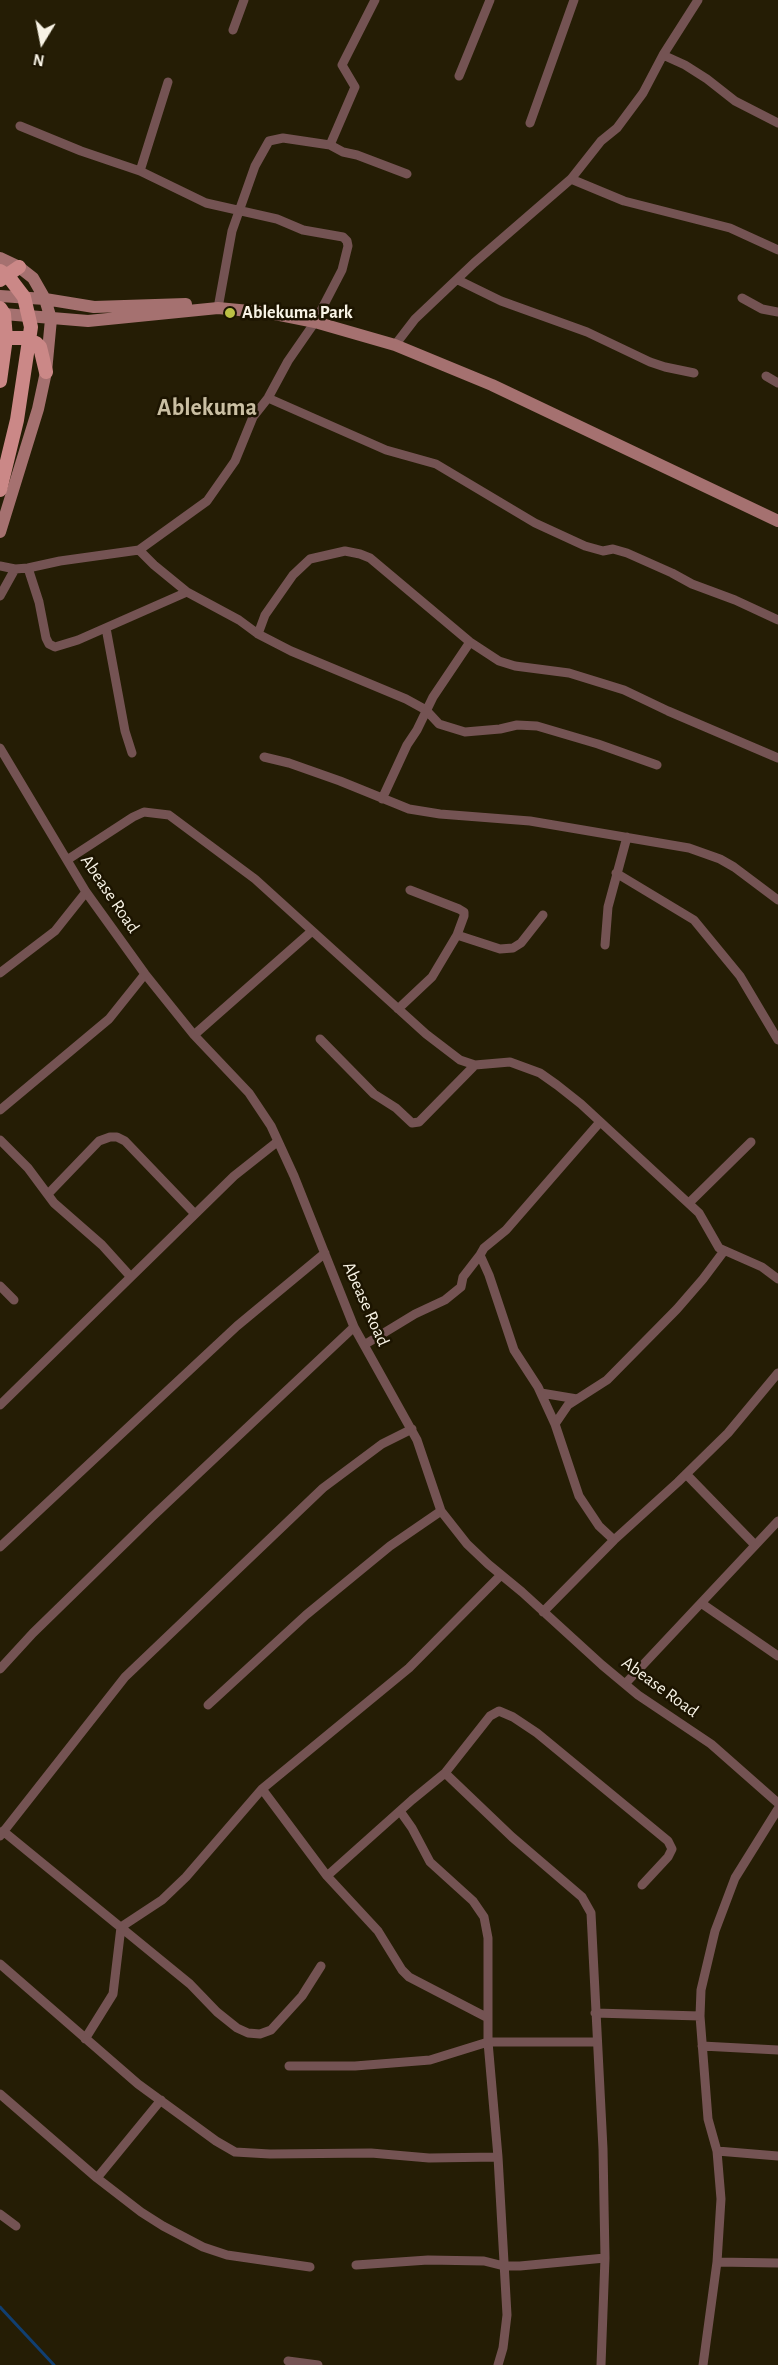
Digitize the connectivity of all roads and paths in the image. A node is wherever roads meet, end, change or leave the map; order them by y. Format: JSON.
{"nodes":[{"id":1,"x":244,"y":0,"type":"edge"},
{"id":2,"x":375,"y":0,"type":"edge"},
{"id":3,"x":490,"y":0,"type":"edge"},
{"id":4,"x":574,"y":0,"type":"edge"},
{"id":5,"x":698,"y":0,"type":"edge"},
{"id":6,"x":233,"y":30,"type":"dead end"},
{"id":7,"x":663,"y":56,"type":"junction"},
{"id":8,"x":459,"y":76,"type":"dead end"},
{"id":9,"x":168,"y":82,"type":"dead end"},
{"id":10,"x":530,"y":123,"type":"dead end"},
{"id":11,"x":778,"y":123,"type":"edge"},
{"id":12,"x":20,"y":126,"type":"dead end"},
{"id":13,"x":330,"y":145,"type":"junction"},
{"id":14,"x":140,"y":171,"type":"junction"},
{"id":15,"x":407,"y":174,"type":"dead end"},
{"id":16,"x":571,"y":179,"type":"junction"},
{"id":17,"x":240,"y":210,"type":"junction"},
{"id":18,"x":778,"y":250,"type":"edge"},
{"id":19,"x":0,"y":258,"type":"edge"},
{"id":20,"x":7,"y":273,"type":"edge"},
{"id":21,"x":458,"y":280,"type":"junction"},
{"id":22,"x":0,"y":296,"type":"edge"},
{"id":23,"x":24,"y":297,"type":"junction"},
{"id":24,"x":45,"y":298,"type":"junction"},
{"id":25,"x":742,"y":298,"type":"dead end"},
{"id":26,"x":213,"y":308,"type":"junction"},
{"id":27,"x":2,"y":311,"type":"edge"},
{"id":28,"x":778,"y":312,"type":"edge"},
{"id":29,"x":30,"y":317,"type":"junction"},
{"id":30,"x":51,"y":319,"type":"junction"},
{"id":31,"x":315,"y":321,"type":"junction"},
{"id":32,"x":6,"y":338,"type":"junction"},
{"id":33,"x":31,"y":339,"type":"junction"},
{"id":34,"x":395,"y":345,"type":"junction"},
{"id":35,"x":46,"y":372,"type":"junction"},
{"id":36,"x":694,"y":373,"type":"dead end"},
{"id":37,"x":766,"y":376,"type":"dead end"},
{"id":38,"x":0,"y":381,"type":"edge"},
{"id":39,"x":778,"y":383,"type":"edge"},
{"id":40,"x":268,"y":398,"type":"junction"},
{"id":41,"x":0,"y":490,"type":"edge"},
{"id":42,"x":778,"y":521,"type":"edge"},
{"id":43,"x":0,"y":532,"type":"edge"},
{"id":44,"x":140,"y":550,"type":"junction"},
{"id":45,"x":0,"y":566,"type":"edge"},
{"id":46,"x":28,"y":568,"type":"junction"},
{"id":47,"x":15,"y":569,"type":"junction"},
{"id":48,"x":187,"y":592,"type":"junction"},
{"id":49,"x":0,"y":596,"type":"edge"},
{"id":50,"x":778,"y":620,"type":"edge"},
{"id":51,"x":106,"y":627,"type":"junction"},
{"id":52,"x":258,"y":634,"type":"junction"},
{"id":53,"x":470,"y":642,"type":"junction"},
{"id":54,"x":426,"y":710,"type":"junction"},
{"id":55,"x":0,"y":748,"type":"edge"},
{"id":56,"x":132,"y":753,"type":"dead end"},
{"id":57,"x":264,"y":757,"type":"dead end"},
{"id":58,"x":778,"y":758,"type":"edge"},
{"id":59,"x":657,"y":765,"type":"dead end"},
{"id":60,"x":382,"y":799,"type":"junction"},
{"id":61,"x":627,"y":837,"type":"junction"},
{"id":62,"x":67,"y":860,"type":"junction"},
{"id":63,"x":616,"y":873,"type":"junction"},
{"id":64,"x":410,"y":890,"type":"dead end"},
{"id":65,"x":86,"y":892,"type":"junction"},
{"id":66,"x":778,"y":900,"type":"edge"},
{"id":67,"x":543,"y":915,"type":"dead end"},
{"id":68,"x":312,"y":931,"type":"junction"},
{"id":69,"x":457,"y":935,"type":"junction"},
{"id":70,"x":606,"y":945,"type":"dead end"},
{"id":71,"x":0,"y":973,"type":"edge"},
{"id":72,"x":145,"y":975,"type":"junction"},
{"id":73,"x":398,"y":1009,"type":"junction"},
{"id":74,"x":194,"y":1035,"type":"junction"},
{"id":75,"x":320,"y":1040,"type":"dead end"},
{"id":76,"x":778,"y":1040,"type":"edge"},
{"id":77,"x":476,"y":1065,"type":"junction"},
{"id":78,"x":0,"y":1110,"type":"edge"},
{"id":79,"x":600,"y":1122,"type":"junction"},
{"id":80,"x":0,"y":1140,"type":"edge"},
{"id":81,"x":278,"y":1142,"type":"junction"},
{"id":82,"x":751,"y":1142,"type":"dead end"},
{"id":83,"x":48,"y":1194,"type":"junction"},
{"id":84,"x":689,"y":1203,"type":"junction"},
{"id":85,"x":195,"y":1214,"type":"junction"},
{"id":86,"x":724,"y":1251,"type":"junction"},
{"id":87,"x":325,"y":1253,"type":"junction"},
{"id":88,"x":480,"y":1255,"type":"junction"},
{"id":89,"x":130,"y":1276,"type":"junction"},
{"id":90,"x":778,"y":1279,"type":"edge"},
{"id":91,"x":0,"y":1286,"type":"edge"},
{"id":92,"x":14,"y":1300,"type":"dead end"},
{"id":93,"x":354,"y":1327,"type":"junction"},
{"id":94,"x":364,"y":1345,"type":"junction"},
{"id":95,"x":778,"y":1373,"type":"edge"},
{"id":96,"x":541,"y":1393,"type":"junction"},
{"id":97,"x":577,"y":1399,"type":"junction"},
{"id":98,"x":0,"y":1406,"type":"edge"},
{"id":99,"x":555,"y":1424,"type":"junction"},
{"id":100,"x":412,"y":1429,"type":"junction"},
{"id":101,"x":686,"y":1474,"type":"junction"},
{"id":102,"x":441,"y":1511,"type":"junction"},
{"id":103,"x":778,"y":1521,"type":"edge"},
{"id":104,"x":614,"y":1540,"type":"junction"},
{"id":105,"x":755,"y":1545,"type":"junction"},
{"id":106,"x":0,"y":1547,"type":"edge"},
{"id":107,"x":501,"y":1575,"type":"junction"},
{"id":108,"x":701,"y":1604,"type":"junction"},
{"id":109,"x":543,"y":1612,"type":"junction"},
{"id":110,"x":778,"y":1656,"type":"edge"},
{"id":111,"x":0,"y":1669,"type":"edge"},
{"id":112,"x":625,"y":1684,"type":"junction"},
{"id":113,"x":208,"y":1705,"type":"dead end"},
{"id":114,"x":446,"y":1773,"type":"junction"},
{"id":115,"x":262,"y":1789,"type":"junction"},
{"id":116,"x":778,"y":1803,"type":"edge"},
{"id":117,"x":778,"y":1809,"type":"edge"},
{"id":118,"x":400,"y":1811,"type":"junction"},
{"id":119,"x":2,"y":1833,"type":"edge"},
{"id":120,"x":327,"y":1876,"type":"junction"},
{"id":121,"x":642,"y":1885,"type":"dead end"},
{"id":122,"x":121,"y":1927,"type":"junction"},
{"id":123,"x":0,"y":1964,"type":"edge"},
{"id":124,"x":321,"y":1966,"type":"dead end"},
{"id":125,"x":595,"y":2013,"type":"junction"},
{"id":126,"x":700,"y":2016,"type":"junction"},
{"id":127,"x":488,"y":2018,"type":"junction"},
{"id":128,"x":85,"y":2039,"type":"junction"},
{"id":129,"x":488,"y":2042,"type":"junction"},
{"id":130,"x":597,"y":2042,"type":"junction"},
{"id":131,"x":702,"y":2046,"type":"junction"},
{"id":132,"x":778,"y":2050,"type":"edge"},
{"id":133,"x":289,"y":2066,"type":"dead end"},
{"id":134,"x":0,"y":2094,"type":"edge"},
{"id":135,"x":161,"y":2100,"type":"junction"},
{"id":136,"x":717,"y":2151,"type":"junction"},
{"id":137,"x":778,"y":2156,"type":"edge"},
{"id":138,"x":498,"y":2157,"type":"junction"},
{"id":139,"x":97,"y":2178,"type":"junction"},
{"id":140,"x":0,"y":2214,"type":"edge"},
{"id":141,"x":16,"y":2226,"type":"dead end"},
{"id":142,"x":605,"y":2258,"type":"junction"},
{"id":143,"x":717,"y":2262,"type":"junction"},
{"id":144,"x":778,"y":2264,"type":"edge"},
{"id":145,"x":356,"y":2265,"type":"dead end"},
{"id":146,"x":504,"y":2266,"type":"junction"},
{"id":147,"x":310,"y":2267,"type":"dead end"},
{"id":148,"x":288,"y":2361,"type":"dead end"},
{"id":149,"x":318,"y":2365,"type":"edge"},
{"id":150,"x":498,"y":2365,"type":"edge"},
{"id":151,"x":601,"y":2365,"type":"edge"},
{"id":152,"x":703,"y":2365,"type":"edge"}],
"edges":[{"from":1,"to":6,"type":"street"},
{"from":2,"to":13,"type":"street"},
{"from":3,"to":8,"type":"street"},
{"from":4,"to":10,"type":"street"},
{"from":5,"to":7,"type":"street"},
{"from":7,"to":11,"type":"street"},
{"from":7,"to":16,"type":"street"},
{"from":9,"to":14,"type":"street"},
{"from":12,"to":14,"type":"street"},
{"from":13,"to":15,"type":"street"},
{"from":13,"to":17,"type":"street"},
{"from":14,"to":17,"type":"street"},
{"from":16,"to":18,"type":"street"},
{"from":16,"to":21,"type":"street"},
{"from":17,"to":26,"type":"street"},
{"from":17,"to":31,"type":"street"},
{"from":19,"to":20,"type":"street"},
{"from":20,"to":23,"type":"main road"},
{"from":20,"to":24,"type":"street"},
{"from":21,"to":34,"type":"street"},
{"from":21,"to":36,"type":"street"},
{"from":22,"to":23,"type":"street"},
{"from":23,"to":24,"type":"street"},
{"from":23,"to":29,"type":"main road"},
{"from":24,"to":26,"type":"street"},
{"from":24,"to":30,"type":"street"},
{"from":25,"to":28,"type":"street"},
{"from":26,"to":30,"type":"street"},
{"from":26,"to":31,"type":"street"},
{"from":27,"to":29,"type":"street"},
{"from":27,"to":32,"type":"main road"},
{"from":29,"to":30,"type":"street"},
{"from":29,"to":33,"type":"main road"},
{"from":30,"to":35,"type":"street"},
{"from":31,"to":34,"type":"street"},
{"from":31,"to":40,"type":"street"},
{"from":32,"to":33,"type":"main road"},
{"from":32,"to":38,"type":"main road"},
{"from":33,"to":35,"type":"main road"},
{"from":33,"to":41,"type":"main road"},
{"from":34,"to":42,"type":"street"},
{"from":35,"to":43,"type":"street"},
{"from":37,"to":39,"type":"street"},
{"from":40,"to":44,"type":"street"},
{"from":40,"to":50,"type":"street"},
{"from":44,"to":46,"type":"street"},
{"from":44,"to":48,"type":"street"},
{"from":45,"to":47,"type":"street"},
{"from":46,"to":47,"type":"street"},
{"from":46,"to":51,"type":"street"},
{"from":47,"to":49,"type":"street"},
{"from":48,"to":51,"type":"street"},
{"from":48,"to":52,"type":"street"},
{"from":51,"to":56,"type":"street"},
{"from":52,"to":53,"type":"street"},
{"from":52,"to":54,"type":"street"},
{"from":53,"to":54,"type":"street"},
{"from":53,"to":58,"type":"street"},
{"from":54,"to":59,"type":"street"},
{"from":54,"to":60,"type":"street"},
{"from":55,"to":62,"type":"street","name":"Abease Road"},
{"from":57,"to":60,"type":"street"},
{"from":60,"to":61,"type":"street"},
{"from":61,"to":63,"type":"street"},
{"from":61,"to":66,"type":"street"},
{"from":62,"to":65,"type":"street","name":"Abease Road"},
{"from":62,"to":68,"type":"street"},
{"from":63,"to":70,"type":"street"},
{"from":63,"to":76,"type":"street"},
{"from":64,"to":69,"type":"street"},
{"from":65,"to":71,"type":"street"},
{"from":65,"to":72,"type":"street","name":"Abease Road"},
{"from":67,"to":69,"type":"street"},
{"from":68,"to":73,"type":"street"},
{"from":68,"to":74,"type":"street"},
{"from":69,"to":73,"type":"street"},
{"from":72,"to":74,"type":"street","name":"Abease Road"},
{"from":72,"to":78,"type":"street"},
{"from":73,"to":77,"type":"street"},
{"from":74,"to":81,"type":"street","name":"Abease Road"},
{"from":75,"to":77,"type":"street"},
{"from":77,"to":79,"type":"street"},
{"from":79,"to":84,"type":"street"},
{"from":79,"to":88,"type":"street"},
{"from":80,"to":83,"type":"street"},
{"from":81,"to":85,"type":"street"},
{"from":81,"to":87,"type":"street","name":"Abease Road"},
{"from":82,"to":84,"type":"street"},
{"from":83,"to":85,"type":"street"},
{"from":83,"to":89,"type":"street"},
{"from":84,"to":86,"type":"street"},
{"from":85,"to":89,"type":"street"},
{"from":86,"to":90,"type":"street"},
{"from":86,"to":97,"type":"street"},
{"from":87,"to":93,"type":"street","name":"Abease Road"},
{"from":87,"to":106,"type":"street"},
{"from":88,"to":94,"type":"street"},
{"from":88,"to":96,"type":"street"},
{"from":89,"to":98,"type":"street"},
{"from":91,"to":92,"type":"street"},
{"from":93,"to":94,"type":"street","name":"Abease Road"},
{"from":93,"to":111,"type":"street"},
{"from":94,"to":100,"type":"street","name":"Abease Road"},
{"from":95,"to":101,"type":"street"},
{"from":96,"to":97,"type":"street"},
{"from":96,"to":99,"type":"street"},
{"from":97,"to":99,"type":"street"},
{"from":99,"to":104,"type":"street"},
{"from":100,"to":102,"type":"street","name":"Abease Road"},
{"from":100,"to":119,"type":"street"},
{"from":101,"to":104,"type":"street"},
{"from":101,"to":105,"type":"street"},
{"from":102,"to":107,"type":"street","name":"Abease Road"},
{"from":102,"to":113,"type":"street"},
{"from":103,"to":105,"type":"street"},
{"from":104,"to":109,"type":"street"},
{"from":105,"to":108,"type":"street"},
{"from":107,"to":109,"type":"street","name":"Abease Road"},
{"from":107,"to":115,"type":"street"},
{"from":108,"to":110,"type":"street"},
{"from":108,"to":112,"type":"street"},
{"from":109,"to":112,"type":"street","name":"Abease Road"},
{"from":112,"to":116,"type":"street","name":"Abease Road"},
{"from":114,"to":118,"type":"street"},
{"from":114,"to":121,"type":"street"},
{"from":114,"to":125,"type":"street"},
{"from":115,"to":120,"type":"street"},
{"from":115,"to":122,"type":"street"},
{"from":117,"to":126,"type":"street"},
{"from":118,"to":120,"type":"street"},
{"from":118,"to":127,"type":"street"},
{"from":119,"to":122,"type":"street"},
{"from":120,"to":127,"type":"street"},
{"from":122,"to":124,"type":"street"},
{"from":122,"to":128,"type":"street"},
{"from":123,"to":128,"type":"street"},
{"from":125,"to":126,"type":"street"},
{"from":125,"to":130,"type":"street"},
{"from":126,"to":131,"type":"street"},
{"from":127,"to":129,"type":"street"},
{"from":128,"to":135,"type":"street"},
{"from":129,"to":130,"type":"street"},
{"from":129,"to":133,"type":"street"},
{"from":129,"to":138,"type":"street"},
{"from":130,"to":142,"type":"street"},
{"from":131,"to":132,"type":"street"},
{"from":131,"to":136,"type":"street"},
{"from":134,"to":139,"type":"street"},
{"from":135,"to":138,"type":"street"},
{"from":135,"to":139,"type":"street"},
{"from":136,"to":137,"type":"street"},
{"from":136,"to":143,"type":"street"},
{"from":138,"to":146,"type":"street"},
{"from":139,"to":147,"type":"street"},
{"from":140,"to":141,"type":"street"},
{"from":142,"to":146,"type":"street"},
{"from":142,"to":151,"type":"street"},
{"from":143,"to":144,"type":"street"},
{"from":143,"to":152,"type":"street"},
{"from":145,"to":146,"type":"street"},
{"from":146,"to":150,"type":"street"},
{"from":148,"to":149,"type":"street"}]}
